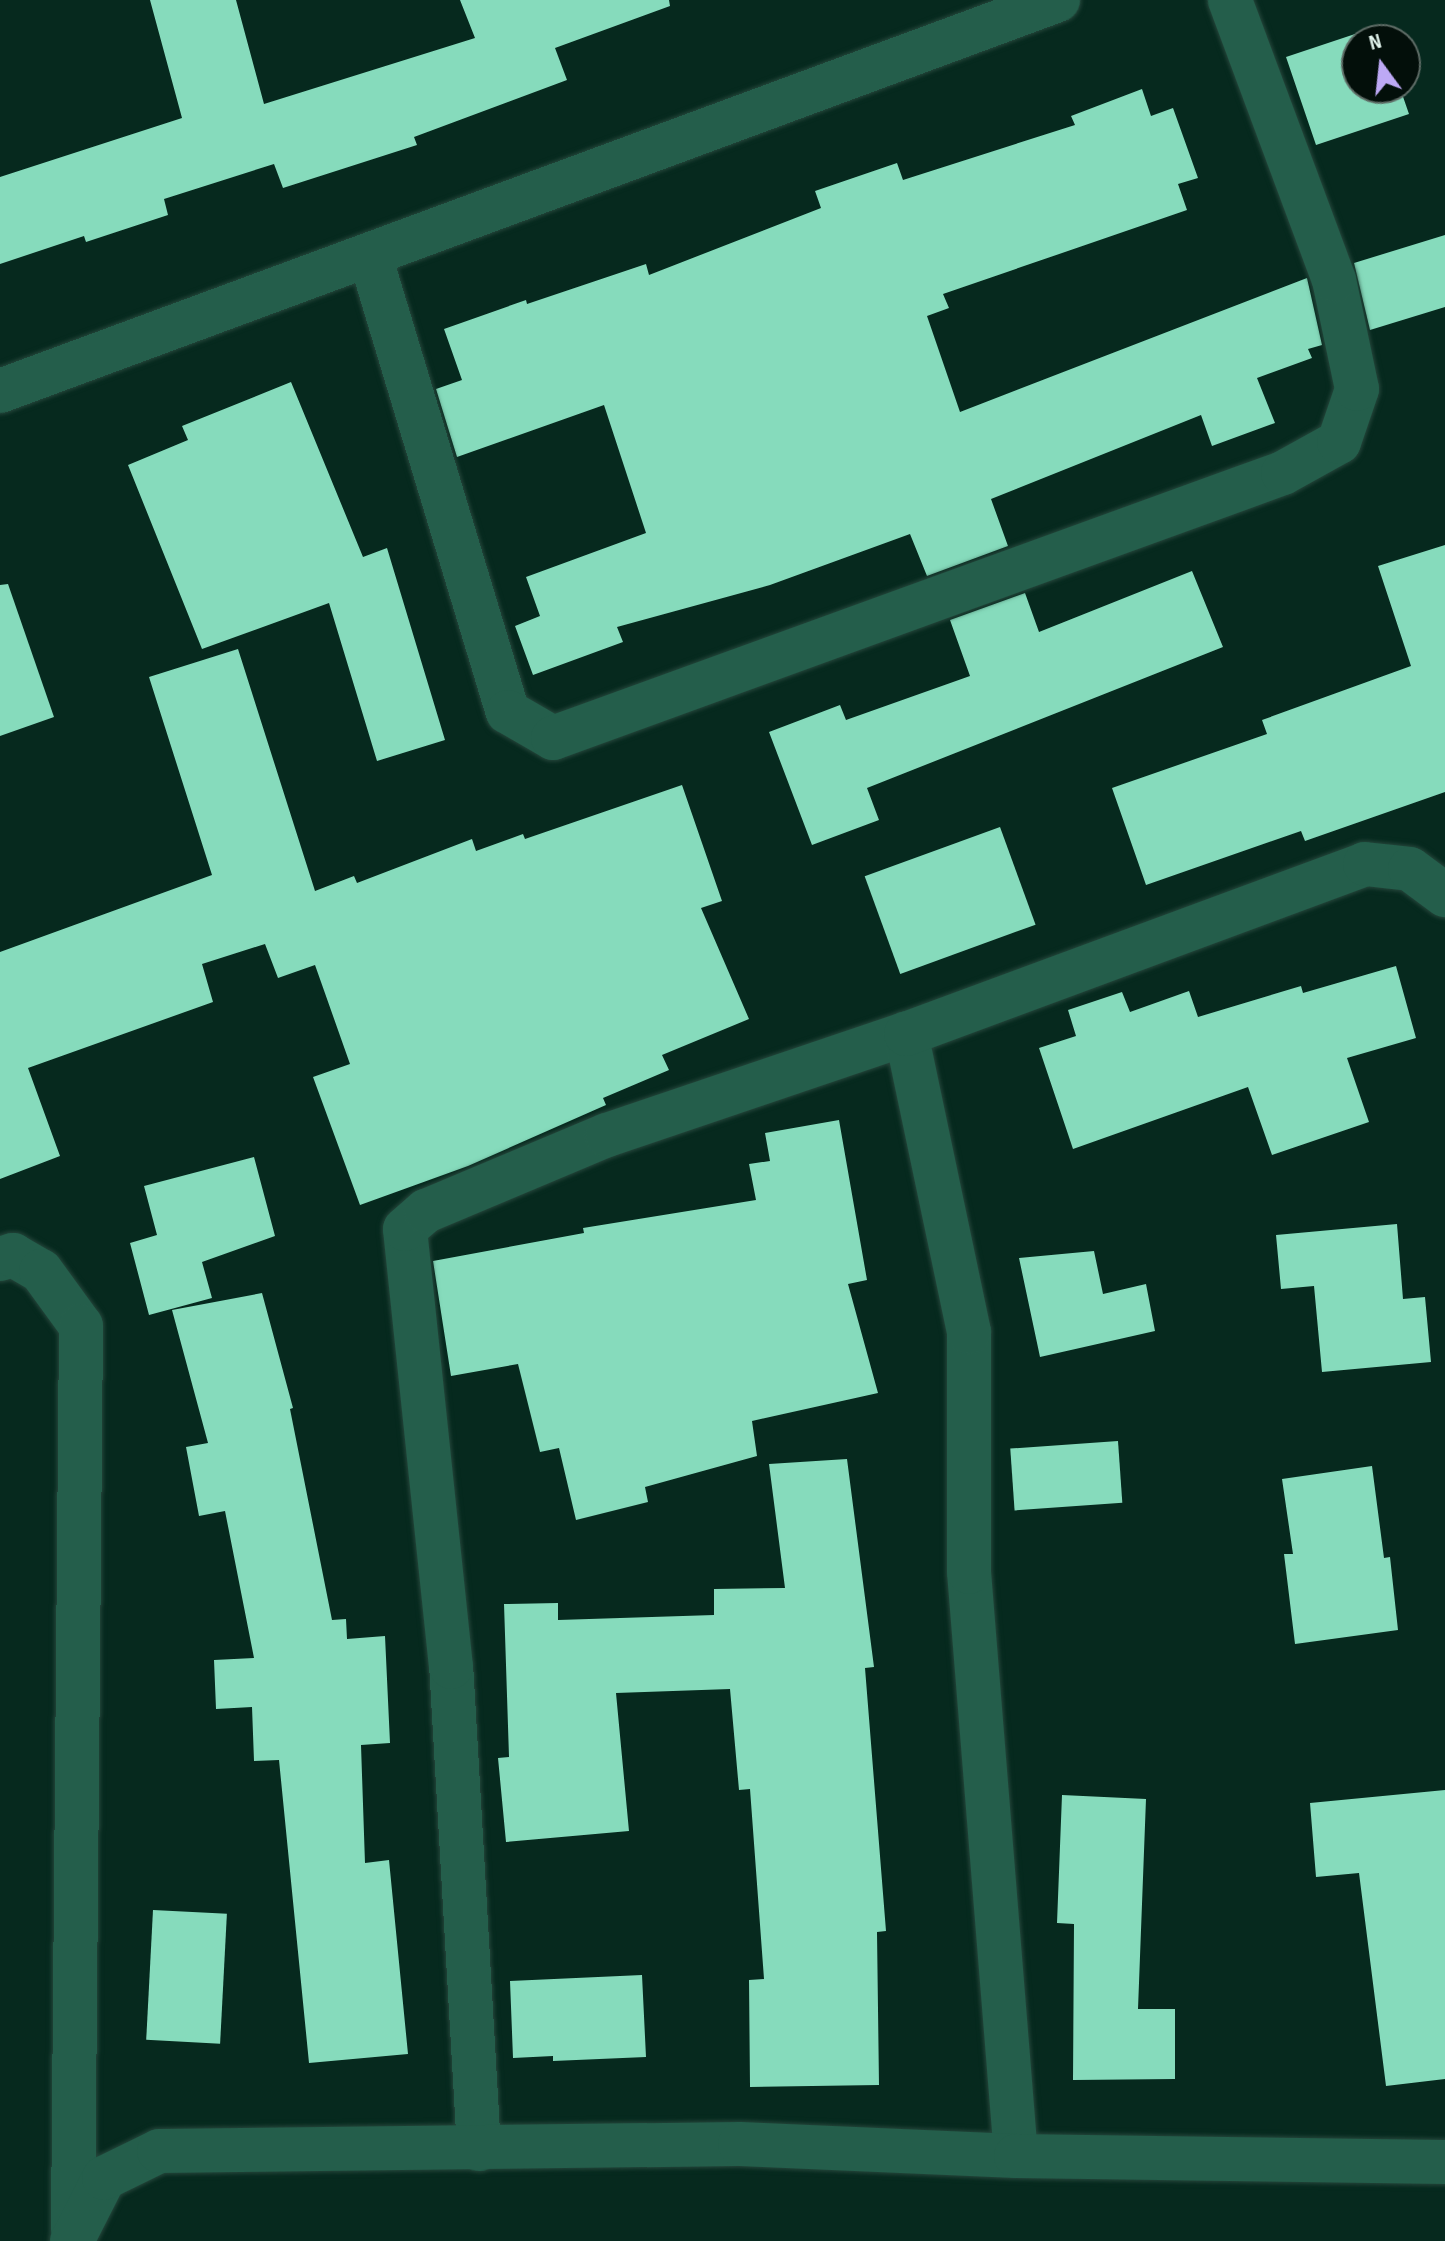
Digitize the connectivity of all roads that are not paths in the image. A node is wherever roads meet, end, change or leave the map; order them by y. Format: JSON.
{"nodes":[{"id":1,"x":1058,"y":0,"type":"edge"},
{"id":2,"x":1230,"y":0,"type":"edge"},
{"id":3,"x":370,"y":256,"type":"junction"},
{"id":4,"x":0,"y":391,"type":"edge"},
{"id":5,"x":1445,"y":895,"type":"edge"},
{"id":6,"x":906,"y":1034,"type":"junction"},
{"id":7,"x":0,"y":1259,"type":"edge"},
{"id":8,"x":479,"y":2149,"type":"junction"},
{"id":9,"x":1016,"y":2156,"type":"junction"},
{"id":10,"x":1445,"y":2162,"type":"edge"},
{"id":11,"x":73,"y":2238,"type":"edge"}],
"edges":[{"from":1,"to":3,"type":"street"},
{"from":2,"to":3,"type":"street"},
{"from":3,"to":4,"type":"street"},
{"from":5,"to":6,"type":"street"},
{"from":6,"to":8,"type":"street"},
{"from":6,"to":9,"type":"street"},
{"from":7,"to":11,"type":"street"},
{"from":8,"to":9,"type":"street"},
{"from":8,"to":11,"type":"street"},
{"from":9,"to":10,"type":"street"}]}
